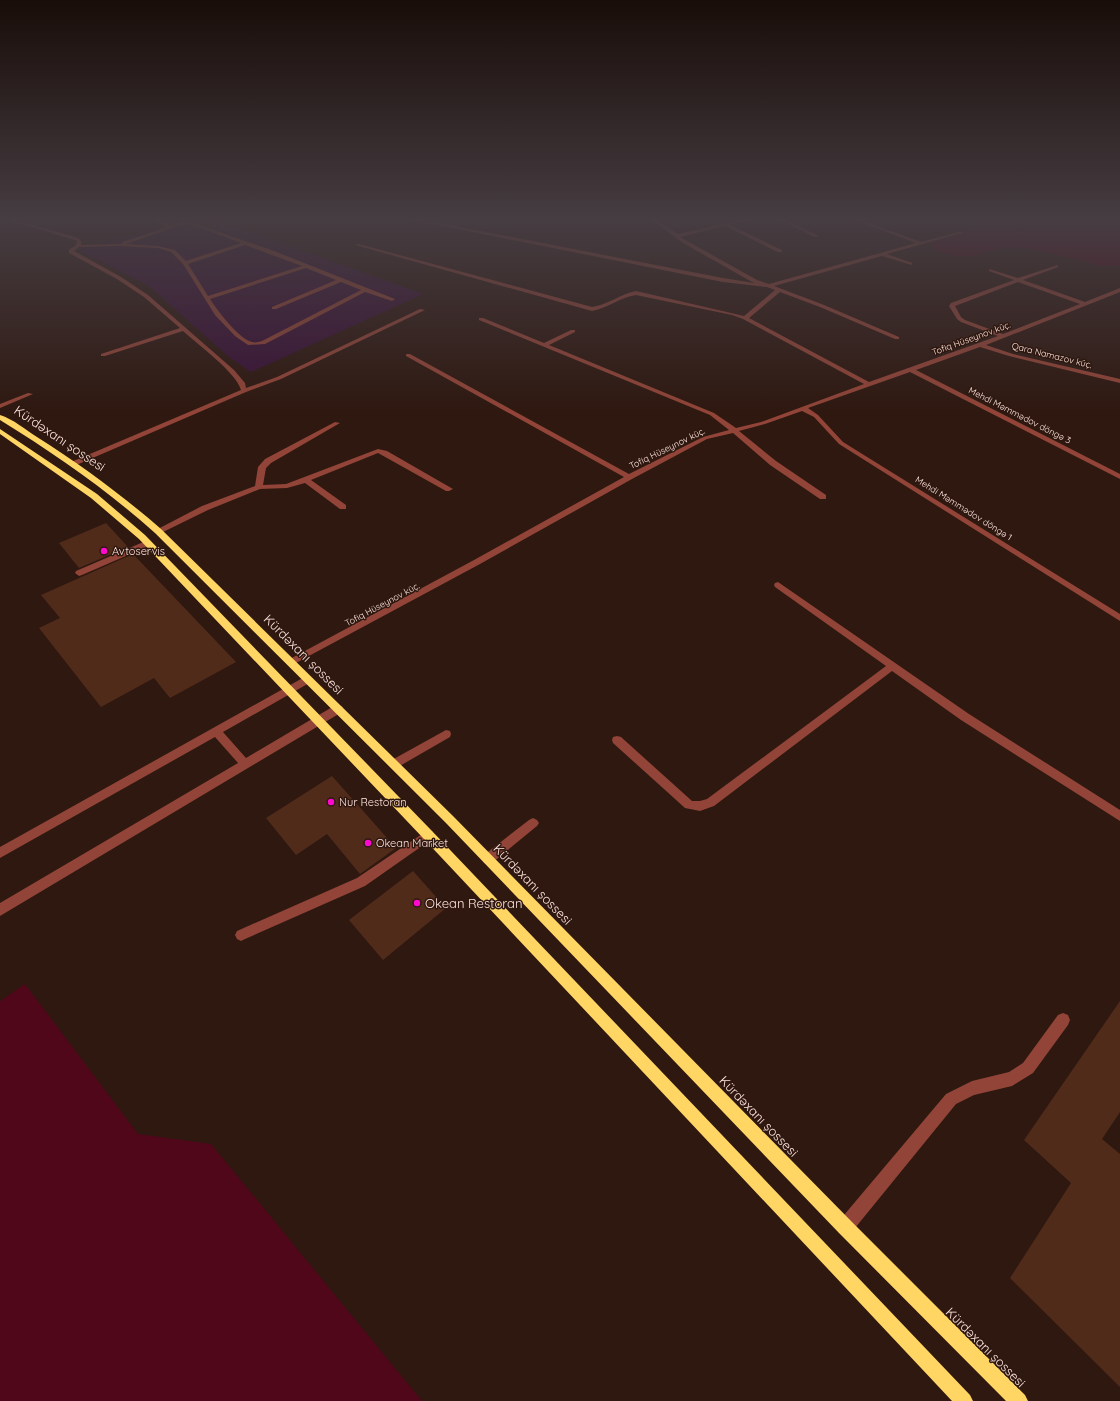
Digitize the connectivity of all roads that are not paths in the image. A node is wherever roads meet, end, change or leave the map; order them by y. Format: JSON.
{"nodes":[{"id":1,"x":126,"y":282,"type":"edge"},
{"id":2,"x":198,"y":282,"type":"edge"},
{"id":3,"x":256,"y":282,"type":"edge"},
{"id":4,"x":335,"y":282,"type":"edge"},
{"id":5,"x":347,"y":282,"type":"edge"},
{"id":6,"x":494,"y":282,"type":"edge"},
{"id":7,"x":741,"y":282,"type":"edge"},
{"id":8,"x":761,"y":282,"type":"edge"},
{"id":9,"x":782,"y":282,"type":"edge"},
{"id":10,"x":1012,"y":282,"type":"edge"},
{"id":11,"x":1025,"y":282,"type":"edge"},
{"id":12,"x":769,"y":286,"type":"junction"},
{"id":13,"x":365,"y":290,"type":"junction"},
{"id":14,"x":779,"y":290,"type":"junction"},
{"id":15,"x":1120,"y":290,"type":"edge"},
{"id":16,"x":208,"y":298,"type":"junction"},
{"id":17,"x":392,"y":299,"type":"dead end"},
{"id":18,"x":1084,"y":304,"type":"junction"},
{"id":19,"x":274,"y":308,"type":"dead end"},
{"id":20,"x":422,"y":310,"type":"dead end"},
{"id":21,"x":745,"y":318,"type":"junction"},
{"id":22,"x":481,"y":319,"type":"dead end"},
{"id":23,"x":184,"y":329,"type":"junction"},
{"id":24,"x":573,"y":331,"type":"dead end"},
{"id":25,"x":1004,"y":336,"type":"junction"},
{"id":26,"x":897,"y":338,"type":"dead end"},
{"id":27,"x":544,"y":345,"type":"junction"},
{"id":28,"x":980,"y":345,"type":"junction"},
{"id":29,"x":103,"y":355,"type":"dead end"},
{"id":30,"x":408,"y":355,"type":"dead end"},
{"id":31,"x":911,"y":370,"type":"junction"},
{"id":32,"x":1120,"y":381,"type":"edge"},
{"id":33,"x":868,"y":384,"type":"junction"},
{"id":34,"x":244,"y":391,"type":"junction"},
{"id":35,"x":30,"y":394,"type":"dead end"},
{"id":36,"x":0,"y":406,"type":"edge"},
{"id":37,"x":803,"y":408,"type":"junction"},
{"id":38,"x":0,"y":417,"type":"edge"},
{"id":39,"x":336,"y":424,"type":"dead end"},
{"id":40,"x":0,"y":431,"type":"edge"},
{"id":41,"x":734,"y":431,"type":"junction"},
{"id":42,"x":74,"y":464,"type":"junction"},
{"id":43,"x":629,"y":477,"type":"junction"},
{"id":44,"x":1120,"y":477,"type":"edge"},
{"id":45,"x":306,"y":480,"type":"junction"},
{"id":46,"x":259,"y":488,"type":"junction"},
{"id":47,"x":448,"y":489,"type":"dead end"},
{"id":48,"x":823,"y":497,"type":"dead end"},
{"id":49,"x":343,"y":507,"type":"dead end"},
{"id":50,"x":158,"y":530,"type":"junction"},
{"id":51,"x":148,"y":543,"type":"junction"},
{"id":52,"x":79,"y":573,"type":"dead end"},
{"id":53,"x":778,"y":586,"type":"dead end"},
{"id":54,"x":1120,"y":618,"type":"edge"},
{"id":55,"x":291,"y":662,"type":"junction"},
{"id":56,"x":892,"y":666,"type":"junction"},
{"id":57,"x":308,"y":679,"type":"junction"},
{"id":58,"x":290,"y":690,"type":"junction"},
{"id":59,"x":338,"y":709,"type":"junction"},
{"id":60,"x":319,"y":720,"type":"junction"},
{"id":61,"x":216,"y":731,"type":"junction"},
{"id":62,"x":446,"y":734,"type":"dead end"},
{"id":63,"x":617,"y":740,"type":"dead end"},
{"id":64,"x":246,"y":764,"type":"junction"},
{"id":65,"x":394,"y":764,"type":"junction"},
{"id":66,"x":1120,"y":816,"type":"edge"},
{"id":67,"x":533,"y":823,"type":"dead end"},
{"id":68,"x":428,"y":835,"type":"junction"},
{"id":69,"x":0,"y":853,"type":"edge"},
{"id":70,"x":488,"y":859,"type":"junction"},
{"id":71,"x":0,"y":910,"type":"edge"},
{"id":72,"x":241,"y":935,"type":"dead end"},
{"id":73,"x":1064,"y":1020,"type":"dead end"},
{"id":74,"x":845,"y":1226,"type":"junction"},
{"id":75,"x":964,"y":1401,"type":"edge"},
{"id":76,"x":1019,"y":1401,"type":"edge"}],
"edges":[{"from":1,"to":23,"type":"street"},
{"from":2,"to":16,"type":"street"},
{"from":3,"to":16,"type":"street"},
{"from":4,"to":19,"type":"street"},
{"from":5,"to":13,"type":"street"},
{"from":6,"to":21,"type":"street"},
{"from":7,"to":12,"type":"street"},
{"from":8,"to":12,"type":"street"},
{"from":9,"to":12,"type":"street"},
{"from":10,"to":25,"type":"street"},
{"from":11,"to":18,"type":"street"},
{"from":12,"to":14,"type":"street"},
{"from":13,"to":16,"type":"street"},
{"from":13,"to":17,"type":"street"},
{"from":14,"to":21,"type":"street"},
{"from":14,"to":26,"type":"street"},
{"from":15,"to":18,"type":"street","name":"Tofiq Hüseynov küç."},
{"from":18,"to":25,"type":"street","name":"Tofiq Hüseynov küç."},
{"from":20,"to":34,"type":"street"},
{"from":21,"to":33,"type":"street"},
{"from":22,"to":27,"type":"street"},
{"from":23,"to":29,"type":"street"},
{"from":23,"to":34,"type":"street"},
{"from":24,"to":27,"type":"street"},
{"from":25,"to":28,"type":"street","name":"Tofiq Hüseynov küç."},
{"from":27,"to":41,"type":"street"},
{"from":28,"to":31,"type":"street","name":"Tofiq Hüseynov küç."},
{"from":28,"to":32,"type":"street","name":"Qara Namazov küç."},
{"from":30,"to":43,"type":"street"},
{"from":31,"to":33,"type":"street","name":"Tofiq Hüseynov küç."},
{"from":31,"to":44,"type":"street","name":"Mehdi Məmmədov döngə 3"},
{"from":33,"to":37,"type":"street","name":"Tofiq Hüseynov küç."},
{"from":34,"to":42,"type":"street"},
{"from":35,"to":36,"type":"street"},
{"from":37,"to":41,"type":"street","name":"Tofiq Hüseynov küç."},
{"from":37,"to":54,"type":"street","name":"Mehdi Məmmədov döngə 1"},
{"from":38,"to":42,"type":"main road","name":"Kürdəxanı şossesi"},
{"from":39,"to":46,"type":"street"},
{"from":40,"to":51,"type":"main road"},
{"from":41,"to":43,"type":"street","name":"Tofiq Hüseynov küç."},
{"from":41,"to":48,"type":"street"},
{"from":42,"to":50,"type":"main road","name":"Kürdəxanı şossesi"},
{"from":43,"to":55,"type":"street","name":"Tofiq Hüseynov küç."},
{"from":45,"to":46,"type":"street"},
{"from":45,"to":47,"type":"street"},
{"from":45,"to":49,"type":"street"},
{"from":46,"to":50,"type":"street"},
{"from":50,"to":55,"type":"main road","name":"Kürdəxanı şossesi"},
{"from":51,"to":52,"type":"street"},
{"from":51,"to":58,"type":"main road"},
{"from":53,"to":56,"type":"street"},
{"from":55,"to":57,"type":"main road","name":"Kürdəxanı şossesi"},
{"from":56,"to":63,"type":"street"},
{"from":56,"to":66,"type":"street"},
{"from":57,"to":58,"type":"street"},
{"from":57,"to":59,"type":"main road","name":"Kürdəxanı şossesi"},
{"from":58,"to":60,"type":"main road"},
{"from":58,"to":61,"type":"street"},
{"from":59,"to":60,"type":"street"},
{"from":59,"to":65,"type":"main road","name":"Kürdəxanı şossesi"},
{"from":60,"to":64,"type":"street"},
{"from":60,"to":68,"type":"main road"},
{"from":61,"to":64,"type":"street"},
{"from":61,"to":69,"type":"street"},
{"from":62,"to":65,"type":"street"},
{"from":64,"to":71,"type":"street"},
{"from":65,"to":70,"type":"main road","name":"Kürdəxanı şossesi"},
{"from":67,"to":70,"type":"street"},
{"from":68,"to":72,"type":"street"},
{"from":68,"to":75,"type":"main road"},
{"from":70,"to":74,"type":"main road","name":"Kürdəxanı şossesi"},
{"from":73,"to":74,"type":"street"},
{"from":74,"to":76,"type":"main road","name":"Kürdəxanı şossesi"}]}
